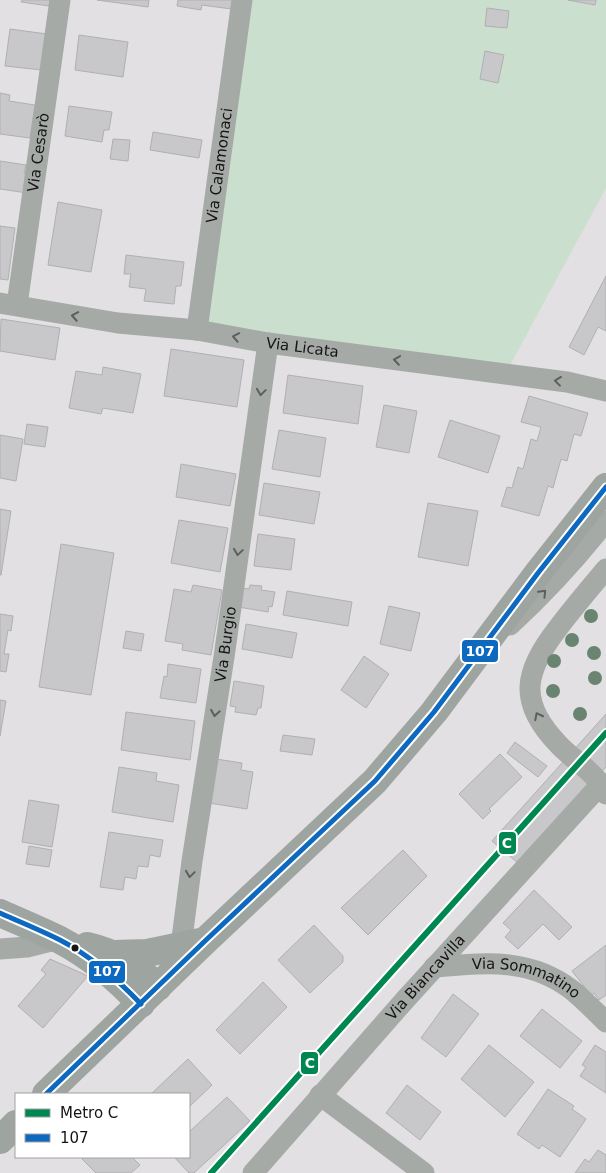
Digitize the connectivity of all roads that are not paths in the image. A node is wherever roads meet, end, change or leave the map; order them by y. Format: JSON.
{"nodes":[{"id":1,"x":60,"y":0,"type":"edge"},
{"id":2,"x":242,"y":0,"type":"edge"},
{"id":3,"x":9,"y":304,"type":"edge"},
{"id":4,"x":197,"y":330,"type":"junction"},
{"id":5,"x":268,"y":343,"type":"junction"},
{"id":6,"x":606,"y":391,"type":"edge"},
{"id":7,"x":606,"y":487,"type":"edge"},
{"id":8,"x":606,"y":521,"type":"edge"},
{"id":9,"x":606,"y":569,"type":"edge"},
{"id":10,"x":481,"y":650,"type":"junction"},
{"id":11,"x":604,"y":788,"type":"edge"},
{"id":12,"x":0,"y":913,"type":"edge"},
{"id":13,"x":59,"y":939,"type":"junction"},
{"id":14,"x":193,"y":943,"type":"junction"},
{"id":15,"x":0,"y":949,"type":"edge"},
{"id":16,"x":114,"y":954,"type":"junction"},
{"id":17,"x":434,"y":967,"type":"junction"},
{"id":18,"x":150,"y":995,"type":"junction"},
{"id":19,"x":606,"y":1022,"type":"edge"},
{"id":20,"x":47,"y":1093,"type":"edge"},
{"id":21,"x":320,"y":1095,"type":"junction"},
{"id":22,"x":15,"y":1125,"type":"edge"},
{"id":23,"x":0,"y":1140,"type":"edge"},
{"id":24,"x":253,"y":1173,"type":"edge"},
{"id":25,"x":424,"y":1173,"type":"edge"}],
"edges":[{"from":1,"to":3,"type":"street","name":"Via Cesarò"},
{"from":2,"to":4,"type":"street","name":"Via Calamonaci"},
{"from":4,"to":3,"type":"street","name":"Via Licata","one_way":true},
{"from":5,"to":4,"type":"street","name":"Via Licata","one_way":true},
{"from":6,"to":5,"type":"street","name":"Via Licata","one_way":true},
{"from":5,"to":14,"type":"street","name":"Via Burgio","one_way":true},
{"from":7,"to":10,"type":"main road"},
{"from":10,"to":8,"type":"street","one_way":true},
{"from":11,"to":9,"type":"street","name":"Via Biancavilla","one_way":true},
{"from":10,"to":14,"type":"main road"},
{"from":11,"to":17,"type":"street","name":"Via Biancavilla"},
{"from":12,"to":13,"type":"main road"},
{"from":13,"to":15,"type":"street"},
{"from":13,"to":16,"type":"main road"},
{"from":13,"to":18,"type":"main road"},
{"from":14,"to":16,"type":"main road"},
{"from":14,"to":18,"type":"main road"},
{"from":16,"to":18,"type":"main road"},
{"from":17,"to":19,"type":"street","name":"Via Sommatino"},
{"from":17,"to":21,"type":"street","name":"Via Biancavilla"},
{"from":18,"to":20,"type":"main road"},
{"from":21,"to":24,"type":"street","name":"Via Biancavilla"},
{"from":21,"to":25,"type":"street"},
{"from":22,"to":23,"type":"main road"}]}
